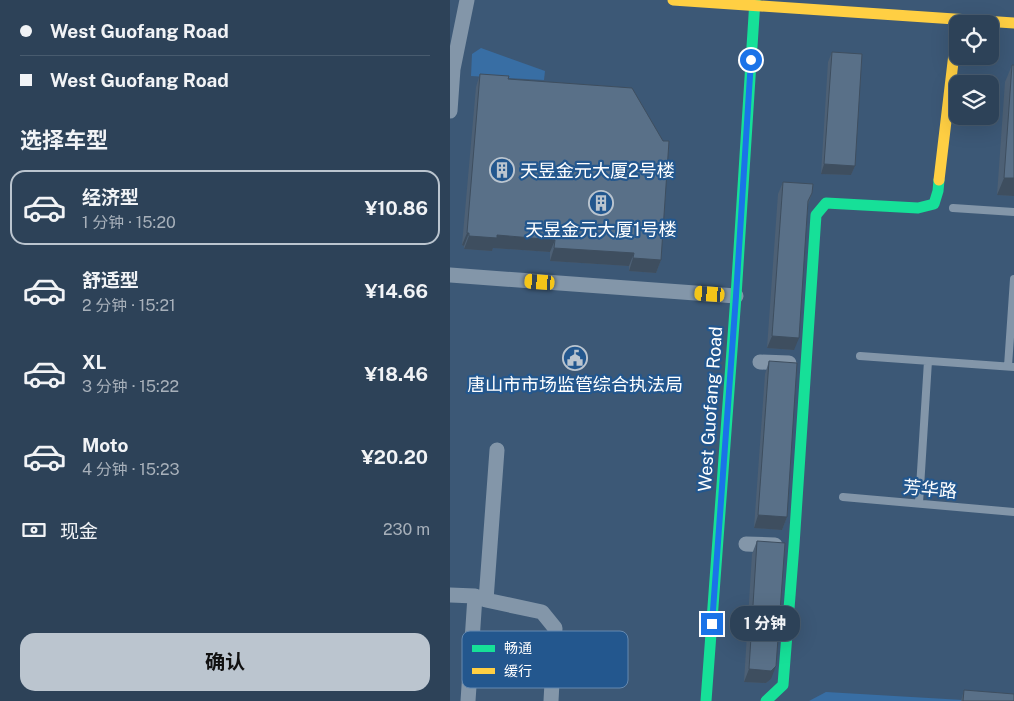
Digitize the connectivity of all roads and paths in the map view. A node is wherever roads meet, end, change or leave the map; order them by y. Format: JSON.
{"nodes":[{"id":1,"x":467,"y":0,"type":"edge"},
{"id":2,"x":673,"y":0,"type":"edge"},
{"id":3,"x":755,"y":3,"type":"edge"},
{"id":4,"x":949,"y":19,"type":"edge"},
{"id":5,"x":999,"y":22,"type":"edge"},
{"id":6,"x":1014,"y":23,"type":"edge"},
{"id":7,"x":953,"y":65,"type":"edge"},
{"id":8,"x":450,"y":111,"type":"edge"},
{"id":9,"x":953,"y":208,"type":"dead end"},
{"id":10,"x":1014,"y":212,"type":"edge"},
{"id":11,"x":450,"y":275,"type":"edge"},
{"id":12,"x":1014,"y":279,"type":"edge"},
{"id":13,"x":736,"y":296,"type":"junction"},
{"id":14,"x":860,"y":356,"type":"dead end"},
{"id":15,"x":928,"y":361,"type":"junction"},
{"id":16,"x":760,"y":362,"type":"dead end"},
{"id":17,"x":806,"y":363,"type":"junction"},
{"id":18,"x":1011,"y":366,"type":"edge"},
{"id":19,"x":497,"y":450,"type":"dead end"},
{"id":20,"x":842,"y":497,"type":"dead end"},
{"id":21,"x":918,"y":504,"type":"junction"},
{"id":22,"x":1014,"y":512,"type":"edge"},
{"id":23,"x":746,"y":544,"type":"dead end"},
{"id":24,"x":794,"y":545,"type":"junction"},
{"id":25,"x":450,"y":595,"type":"edge"},
{"id":26,"x":481,"y":598,"type":"junction"},
{"id":27,"x":477,"y":631,"type":"edge"},
{"id":28,"x":555,"y":631,"type":"edge"},
{"id":29,"x":470,"y":688,"type":"edge"},
{"id":30,"x":552,"y":688,"type":"edge"},
{"id":31,"x":468,"y":701,"type":"edge"},
{"id":32,"x":551,"y":701,"type":"edge"},
{"id":33,"x":706,"y":701,"type":"edge"},
{"id":34,"x":766,"y":701,"type":"edge"}],
"edges":[{"from":1,"to":8,"type":"street"},
{"from":2,"to":3,"type":"street"},
{"from":3,"to":4,"type":"street"},
{"from":3,"to":13,"type":"street","name":"West Guofang Road"},
{"from":5,"to":6,"type":"street"},
{"from":7,"to":17,"type":"street"},
{"from":9,"to":10,"type":"lane"},
{"from":11,"to":13,"type":"street"},
{"from":12,"to":18,"type":"lane"},
{"from":13,"to":33,"type":"street","name":"West Guofang Road"},
{"from":14,"to":15,"type":"lane"},
{"from":15,"to":18,"type":"lane"},
{"from":15,"to":21,"type":"lane"},
{"from":16,"to":17,"type":"street"},
{"from":17,"to":24,"type":"street"},
{"from":19,"to":26,"type":"street"},
{"from":20,"to":21,"type":"lane","name":"芳华路"},
{"from":21,"to":22,"type":"lane","name":"芳华路"},
{"from":23,"to":24,"type":"street"},
{"from":24,"to":34,"type":"street"},
{"from":25,"to":26,"type":"street"},
{"from":26,"to":27,"type":"street"},
{"from":26,"to":28,"type":"street"},
{"from":29,"to":31,"type":"street"},
{"from":30,"to":32,"type":"street"}]}
